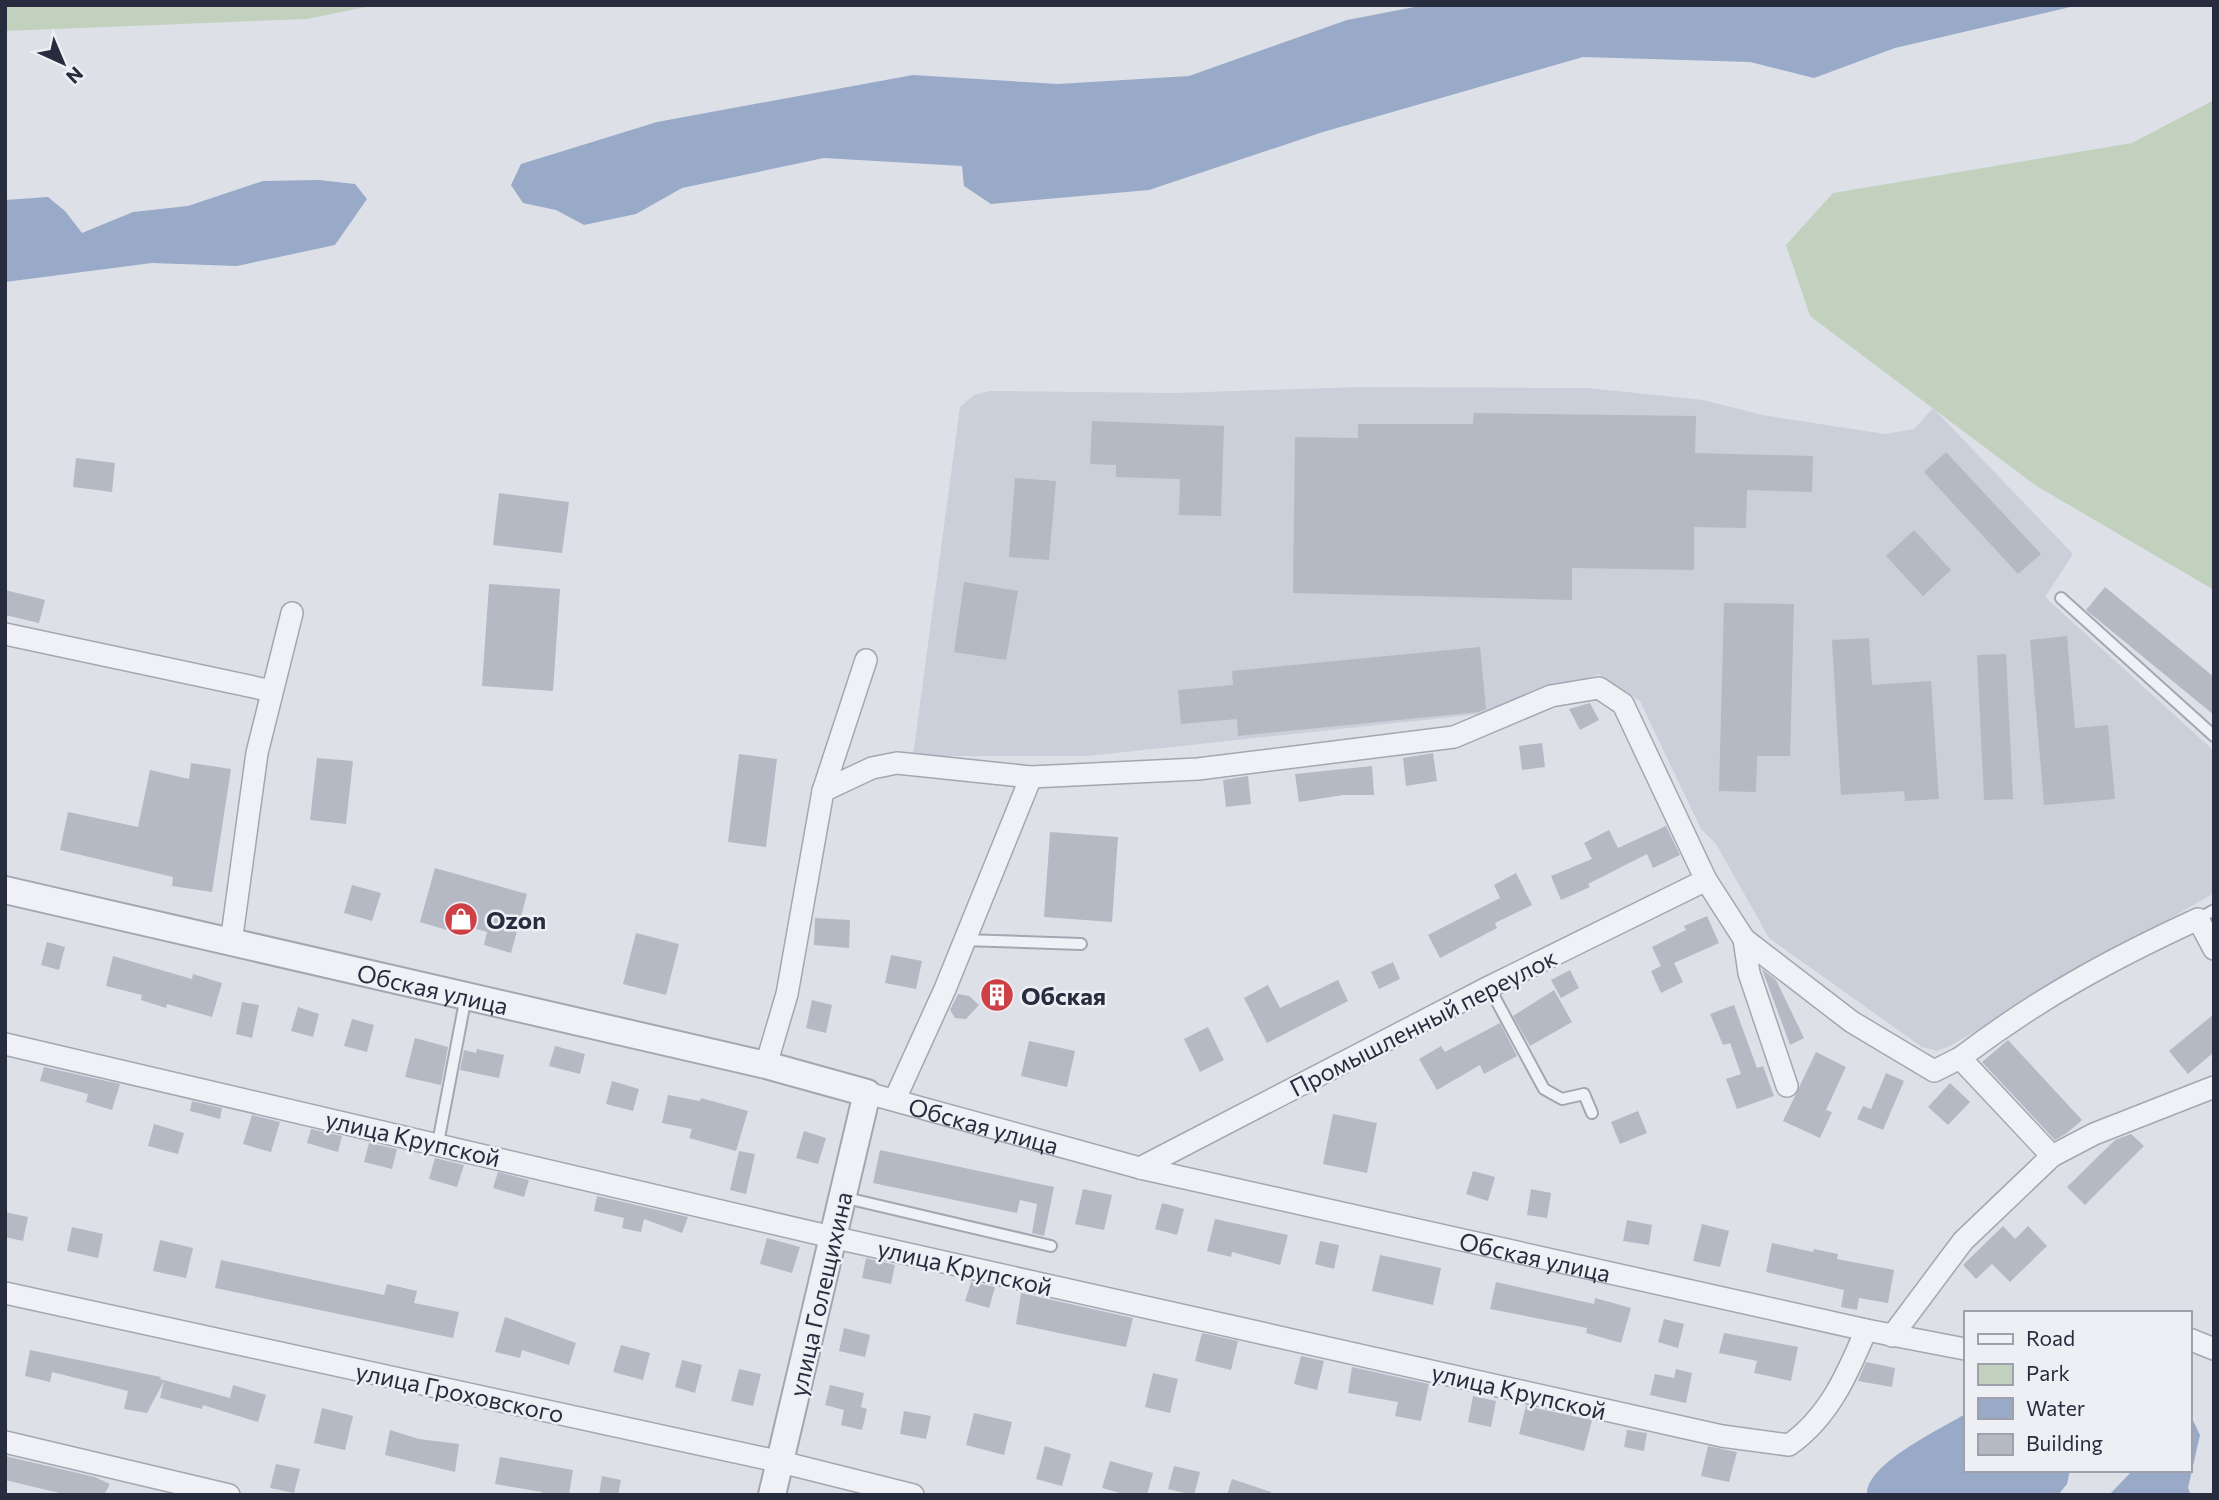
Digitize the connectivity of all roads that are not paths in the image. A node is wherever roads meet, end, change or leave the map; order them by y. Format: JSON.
{"nodes":[{"id":1,"x":2061,"y":598,"type":"dead end"},
{"id":2,"x":292,"y":613,"type":"dead end"},
{"id":3,"x":5,"y":634,"type":"edge"},
{"id":4,"x":866,"y":660,"type":"dead end"},
{"id":5,"x":272,"y":691,"type":"junction"},
{"id":6,"x":2214,"y":736,"type":"edge"},
{"id":7,"x":1031,"y":778,"type":"junction"},
{"id":8,"x":823,"y":791,"type":"junction"},
{"id":9,"x":1706,"y":880,"type":"junction"},
{"id":10,"x":5,"y":890,"type":"edge"},
{"id":11,"x":2206,"y":915,"type":"edge"},
{"id":12,"x":1744,"y":939,"type":"junction"},
{"id":13,"x":963,"y":940,"type":"junction"},
{"id":14,"x":231,"y":943,"type":"junction"},
{"id":15,"x":1081,"y":944,"type":"dead end"},
{"id":16,"x":2214,"y":949,"type":"edge"},
{"id":17,"x":1489,"y":987,"type":"junction"},
{"id":18,"x":466,"y":996,"type":"junction"},
{"id":19,"x":5,"y":1044,"type":"edge"},
{"id":20,"x":1960,"y":1058,"type":"junction"},
{"id":21,"x":766,"y":1065,"type":"junction"},
{"id":22,"x":1787,"y":1086,"type":"dead end"},
{"id":23,"x":2214,"y":1087,"type":"edge"},
{"id":24,"x":867,"y":1093,"type":"junction"},
{"id":25,"x":895,"y":1099,"type":"junction"},
{"id":26,"x":1592,"y":1113,"type":"dead end"},
{"id":27,"x":438,"y":1143,"type":"junction"},
{"id":28,"x":2052,"y":1156,"type":"junction"},
{"id":29,"x":1140,"y":1168,"type":"junction"},
{"id":30,"x":842,"y":1197,"type":"junction"},
{"id":31,"x":832,"y":1237,"type":"junction"},
{"id":32,"x":1051,"y":1246,"type":"dead end"},
{"id":33,"x":5,"y":1293,"type":"edge"},
{"id":34,"x":1866,"y":1330,"type":"junction"},
{"id":35,"x":1892,"y":1336,"type":"junction"},
{"id":36,"x":2191,"y":1340,"type":"edge"},
{"id":37,"x":1964,"y":1349,"type":"edge"},
{"id":38,"x":2214,"y":1349,"type":"edge"},
{"id":39,"x":5,"y":1441,"type":"edge"},
{"id":40,"x":781,"y":1462,"type":"junction"},
{"id":41,"x":229,"y":1495,"type":"edge"},
{"id":42,"x":772,"y":1495,"type":"edge"},
{"id":43,"x":913,"y":1495,"type":"edge"}],
"edges":[{"from":1,"to":6,"type":"lane"},
{"from":2,"to":5,"type":"street"},
{"from":3,"to":5,"type":"street"},
{"from":4,"to":8,"type":"street"},
{"from":5,"to":14,"type":"street"},
{"from":7,"to":8,"type":"street"},
{"from":7,"to":9,"type":"street"},
{"from":7,"to":13,"type":"street"},
{"from":8,"to":21,"type":"street"},
{"from":9,"to":12,"type":"street"},
{"from":9,"to":17,"type":"street","name":"Промышленный переулок"},
{"from":10,"to":14,"type":"street","name":"Обская улица"},
{"from":11,"to":16,"type":"street"},
{"from":11,"to":20,"type":"street"},
{"from":12,"to":20,"type":"street"},
{"from":12,"to":22,"type":"street"},
{"from":13,"to":15,"type":"lane"},
{"from":13,"to":25,"type":"street"},
{"from":14,"to":18,"type":"street","name":"Обская улица"},
{"from":17,"to":26,"type":"lane"},
{"from":17,"to":29,"type":"street","name":"Промышленный переулок"},
{"from":18,"to":21,"type":"street","name":"Обская улица"},
{"from":18,"to":27,"type":"lane"},
{"from":19,"to":27,"type":"street","name":"улица Крупской"},
{"from":20,"to":28,"type":"street"},
{"from":21,"to":24,"type":"street","name":"Обская улица"},
{"from":23,"to":28,"type":"street"},
{"from":24,"to":25,"type":"street","name":"Обская улица"},
{"from":24,"to":30,"type":"street","name":"улица Голещихина"},
{"from":25,"to":29,"type":"street","name":"Обская улица"},
{"from":27,"to":31,"type":"street","name":"улица Крупской"},
{"from":28,"to":35,"type":"street"},
{"from":29,"to":34,"type":"street","name":"Обская улица"},
{"from":30,"to":31,"type":"street","name":"улица Голещихина"},
{"from":30,"to":32,"type":"lane"},
{"from":31,"to":34,"type":"street","name":"улица Крупской"},
{"from":31,"to":40,"type":"street","name":"улица Голещихина"},
{"from":33,"to":40,"type":"street","name":"улица Гроховского"},
{"from":34,"to":35,"type":"street","name":"Обская улица"},
{"from":35,"to":37,"type":"street","name":"Обская улица"},
{"from":36,"to":38,"type":"street"},
{"from":39,"to":41,"type":"street"},
{"from":40,"to":42,"type":"street","name":"улица Голещихина"},
{"from":40,"to":43,"type":"street","name":"улица Гроховского"}]}
